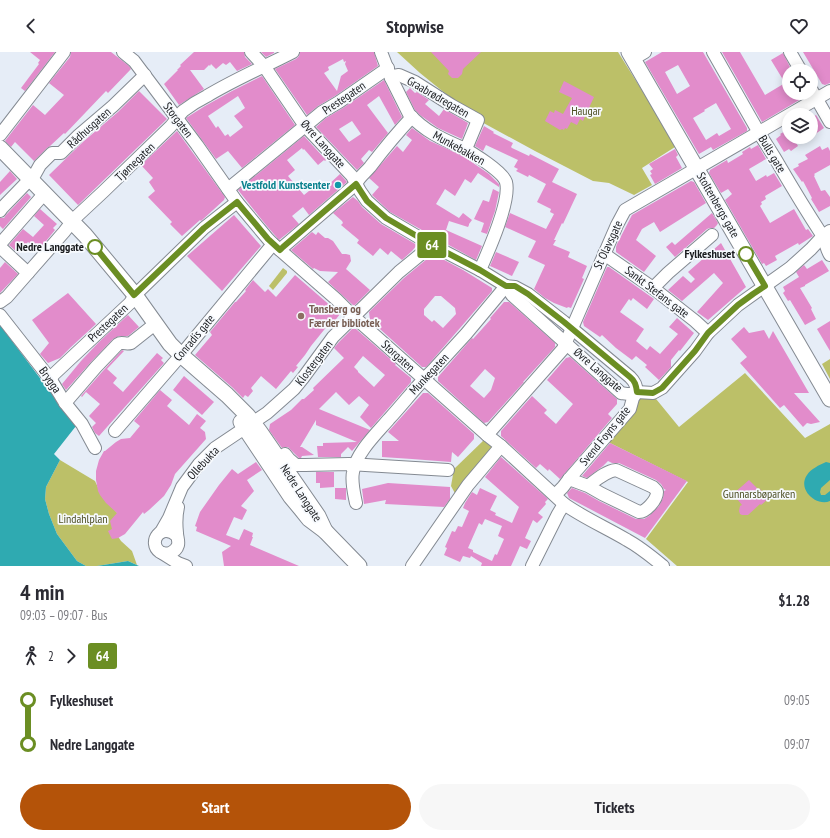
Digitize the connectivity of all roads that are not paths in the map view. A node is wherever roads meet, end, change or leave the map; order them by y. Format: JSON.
{"nodes":[{"id":1,"x":64,"y":52,"type":"edge"},
{"id":2,"x":123,"y":52,"type":"edge"},
{"id":3,"x":251,"y":52,"type":"edge"},
{"id":4,"x":293,"y":52,"type":"edge"},
{"id":5,"x":381,"y":52,"type":"edge"},
{"id":6,"x":713,"y":52,"type":"edge"},
{"id":7,"x":790,"y":52,"type":"edge"},
{"id":8,"x":636,"y":54,"type":"edge"},
{"id":9,"x":797,"y":64,"type":"edge"},
{"id":10,"x":264,"y":66,"type":"junction"},
{"id":11,"x":389,"y":73,"type":"junction"},
{"id":12,"x":145,"y":75,"type":"junction"},
{"id":13,"x":830,"y":91,"type":"edge"},
{"id":14,"x":818,"y":93,"type":"edge"},
{"id":15,"x":805,"y":100,"type":"edge"},
{"id":16,"x":817,"y":100,"type":"edge"},
{"id":17,"x":176,"y":117,"type":"junction"},
{"id":18,"x":412,"y":117,"type":"junction"},
{"id":19,"x":830,"y":122,"type":"edge"},
{"id":20,"x":305,"y":126,"type":"junction"},
{"id":21,"x":759,"y":132,"type":"junction"},
{"id":22,"x":0,"y":135,"type":"edge"},
{"id":23,"x":0,"y":148,"type":"edge"},
{"id":24,"x":464,"y":149,"type":"junction"},
{"id":25,"x":697,"y":169,"type":"junction"},
{"id":26,"x":30,"y":179,"type":"junction"},
{"id":27,"x":356,"y":184,"type":"junction"},
{"id":28,"x":228,"y":189,"type":"junction"},
{"id":29,"x":44,"y":194,"type":"junction"},
{"id":30,"x":237,"y":202,"type":"junction"},
{"id":31,"x":0,"y":211,"type":"edge"},
{"id":32,"x":72,"y":222,"type":"junction"},
{"id":33,"x":826,"y":234,"type":"edge"},
{"id":34,"x":712,"y":235,"type":"dead end"},
{"id":35,"x":1,"y":241,"type":"edge"},
{"id":36,"x":432,"y":245,"type":"junction"},
{"id":37,"x":276,"y":247,"type":"junction"},
{"id":38,"x":604,"y":254,"type":"junction"},
{"id":39,"x":830,"y":255,"type":"edge"},
{"id":40,"x":480,"y":270,"type":"junction"},
{"id":41,"x":28,"y":273,"type":"junction"},
{"id":42,"x":506,"y":286,"type":"junction"},
{"id":43,"x":765,"y":286,"type":"junction"},
{"id":44,"x":654,"y":288,"type":"junction"},
{"id":45,"x":132,"y":299,"type":"junction"},
{"id":46,"x":0,"y":302,"type":"edge"},
{"id":47,"x":0,"y":315,"type":"edge"},
{"id":48,"x":354,"y":316,"type":"junction"},
{"id":49,"x":152,"y":326,"type":"junction"},
{"id":50,"x":572,"y":328,"type":"junction"},
{"id":51,"x":708,"y":333,"type":"junction"},
{"id":52,"x":566,"y":343,"type":"junction"},
{"id":53,"x":178,"y":358,"type":"junction"},
{"id":54,"x":424,"y":379,"type":"junction"},
{"id":55,"x":51,"y":380,"type":"junction"},
{"id":56,"x":637,"y":392,"type":"junction"},
{"id":57,"x":830,"y":399,"type":"edge"},
{"id":58,"x":65,"y":403,"type":"junction"},
{"id":59,"x":249,"y":425,"type":"junction"},
{"id":60,"x":114,"y":431,"type":"dead end"},
{"id":61,"x":487,"y":435,"type":"junction"},
{"id":62,"x":501,"y":446,"type":"junction"},
{"id":63,"x":95,"y":448,"type":"dead end"},
{"id":64,"x":285,"y":454,"type":"dead end"},
{"id":65,"x":355,"y":465,"type":"junction"},
{"id":66,"x":448,"y":470,"type":"dead end"},
{"id":67,"x":569,"y":479,"type":"junction"},
{"id":68,"x":588,"y":486,"type":"junction"},
{"id":69,"x":182,"y":487,"type":"junction"},
{"id":70,"x":559,"y":492,"type":"dead end"},
{"id":71,"x":356,"y":503,"type":"dead end"},
{"id":72,"x":564,"y":504,"type":"junction"},
{"id":73,"x":161,"y":532,"type":"junction"},
{"id":74,"x":178,"y":540,"type":"junction"},
{"id":75,"x":161,"y":552,"type":"junction"},
{"id":76,"x":186,"y":566,"type":"edge"},
{"id":77,"x":190,"y":566,"type":"edge"},
{"id":78,"x":359,"y":566,"type":"edge"},
{"id":79,"x":412,"y":566,"type":"edge"},
{"id":80,"x":532,"y":566,"type":"edge"},
{"id":81,"x":663,"y":566,"type":"edge"}],
"edges":[{"from":1,"to":22,"type":"street"},
{"from":2,"to":12,"type":"street","name":"Storgaten"},
{"from":3,"to":10,"type":"street","name":"Øvre Langgate"},
{"from":4,"to":10,"type":"street","name":"Tjømegaten"},
{"from":5,"to":11,"type":"street","name":"Munkebakken"},
{"from":6,"to":21,"type":"street","name":"Bulls gate"},
{"from":7,"to":9,"type":"street"},
{"from":8,"to":25,"type":"main road","name":"Stoltenbergs gate"},
{"from":10,"to":17,"type":"street","name":"Tjømegaten"},
{"from":10,"to":20,"type":"street","name":"Øvre Langgate"},
{"from":11,"to":18,"type":"street","name":"Munkebakken"},
{"from":11,"to":20,"type":"street","name":"Prestegaten"},
{"from":11,"to":24,"type":"street","name":"Graabrødregaten"},
{"from":12,"to":17,"type":"street","name":"Storgaten"},
{"from":12,"to":26,"type":"street","name":"Rådhusgaten"},
{"from":13,"to":14,"type":"street","name":"St Olavsgate"},
{"from":15,"to":21,"type":"street","name":"St Olavsgate"},
{"from":16,"to":19,"type":"street"},
{"from":17,"to":28,"type":"street","name":"Storgaten"},
{"from":17,"to":32,"type":"street","name":"Tjømegaten"},
{"from":18,"to":24,"type":"street","name":"Munkebakken"},
{"from":18,"to":27,"type":"street","name":"Conradis gate"},
{"from":20,"to":27,"type":"street","name":"Øvre Langgate"},
{"from":20,"to":28,"type":"street","name":"Prestegaten"},
{"from":21,"to":25,"type":"street","name":"St Olavsgate"},
{"from":21,"to":33,"type":"street","name":"Bulls gate"},
{"from":23,"to":26,"type":"main road","name":"Nedre Langgate"},
{"from":24,"to":40,"type":"street","name":"Munkebakken"},
{"from":25,"to":38,"type":"street","name":"St Olavsgate"},
{"from":25,"to":43,"type":"main road","name":"Stoltenbergs gate"},
{"from":26,"to":29,"type":"main road","name":"Nedre Langgate"},
{"from":26,"to":31,"type":"street","name":"Rådhusgaten"},
{"from":27,"to":36,"type":"street","name":"Øvre Langgate"},
{"from":27,"to":37,"type":"street","name":"Conradis gate"},
{"from":28,"to":30,"type":"street","name":"Storgaten"},
{"from":29,"to":32,"type":"main road","name":"Nedre Langgate"},
{"from":29,"to":35,"type":"street"},
{"from":30,"to":37,"type":"street","name":"Storgaten"},
{"from":30,"to":45,"type":"street","name":"Prestegaten"},
{"from":32,"to":41,"type":"street","name":"Tjømegaten"},
{"from":32,"to":45,"type":"main road","name":"Nedre Langgate"},
{"from":33,"to":39,"type":"street","name":"Bulls gate"},
{"from":33,"to":43,"type":"street"},
{"from":34,"to":44,"type":"street"},
{"from":35,"to":41,"type":"street"},
{"from":36,"to":40,"type":"street","name":"Øvre Langgate"},
{"from":36,"to":48,"type":"street","name":"Klostergaten"},
{"from":37,"to":48,"type":"street","name":"Storgaten"},
{"from":37,"to":53,"type":"street","name":"Conradis gate"},
{"from":38,"to":44,"type":"street","name":"Sankt Stefans gate"},
{"from":38,"to":50,"type":"street","name":"St Olavsgate"},
{"from":40,"to":42,"type":"street","name":"Øvre Langgate"},
{"from":41,"to":46,"type":"street","name":"Tjømegaten"},
{"from":42,"to":50,"type":"street","name":"Øvre Langgate"},
{"from":42,"to":52,"type":"street","name":"Øvre Langgate"},
{"from":42,"to":54,"type":"street","name":"Munkegaten"},
{"from":43,"to":51,"type":"street"},
{"from":43,"to":57,"type":"main road","name":"Stoltenbergs gate"},
{"from":44,"to":51,"type":"street","name":"Sankt Stefans gate"},
{"from":45,"to":49,"type":"main road","name":"Nedre Langgate"},
{"from":45,"to":55,"type":"street","name":"Prestegaten"},
{"from":47,"to":55,"type":"street","name":"Brygga"},
{"from":48,"to":54,"type":"street","name":"Storgaten"},
{"from":48,"to":59,"type":"street","name":"Klostergaten"},
{"from":49,"to":53,"type":"main road","name":"Nedre Langgate"},
{"from":49,"to":58,"type":"street"},
{"from":50,"to":52,"type":"street","name":"St Olavsgate"},
{"from":50,"to":56,"type":"street","name":"Øvre Langgate"},
{"from":51,"to":56,"type":"street"},
{"from":52,"to":56,"type":"street","name":"Øvre Langgate"},
{"from":52,"to":61,"type":"street","name":"St Olavsgate"},
{"from":53,"to":59,"type":"main road","name":"Nedre Langgate"},
{"from":53,"to":60,"type":"street","name":"Conradis gate"},
{"from":54,"to":61,"type":"street","name":"Storgaten"},
{"from":54,"to":65,"type":"street","name":"Munkegaten"},
{"from":55,"to":58,"type":"street","name":"Brygga"},
{"from":56,"to":67,"type":"street","name":"Svend Foyns gate"},
{"from":58,"to":63,"type":"street","name":"Brygga"},
{"from":59,"to":69,"type":"street","name":"Ollebukta"},
{"from":59,"to":78,"type":"main road","name":"Nedre Langgate"},
{"from":61,"to":62,"type":"street","name":"Storgaten"},
{"from":62,"to":72,"type":"street","name":"Storgaten"},
{"from":62,"to":79,"type":"street"},
{"from":64,"to":65,"type":"street"},
{"from":65,"to":66,"type":"street"},
{"from":65,"to":71,"type":"street","name":"Munkegaten"},
{"from":67,"to":68,"type":"street"},
{"from":67,"to":70,"type":"street","name":"Svend Foyns gate"},
{"from":68,"to":68,"type":"street"},
{"from":69,"to":73,"type":"street","name":"Ollebukta"},
{"from":69,"to":74,"type":"street","name":"Ollebukta"},
{"from":72,"to":80,"type":"street"},
{"from":72,"to":81,"type":"street","name":"Storgaten"},
{"from":73,"to":74,"type":"street"},
{"from":73,"to":75,"type":"street","name":"Ollebukta"},
{"from":74,"to":75,"type":"street"},
{"from":74,"to":77,"type":"street","name":"Ollebukta"},
{"from":75,"to":76,"type":"street"}]}
